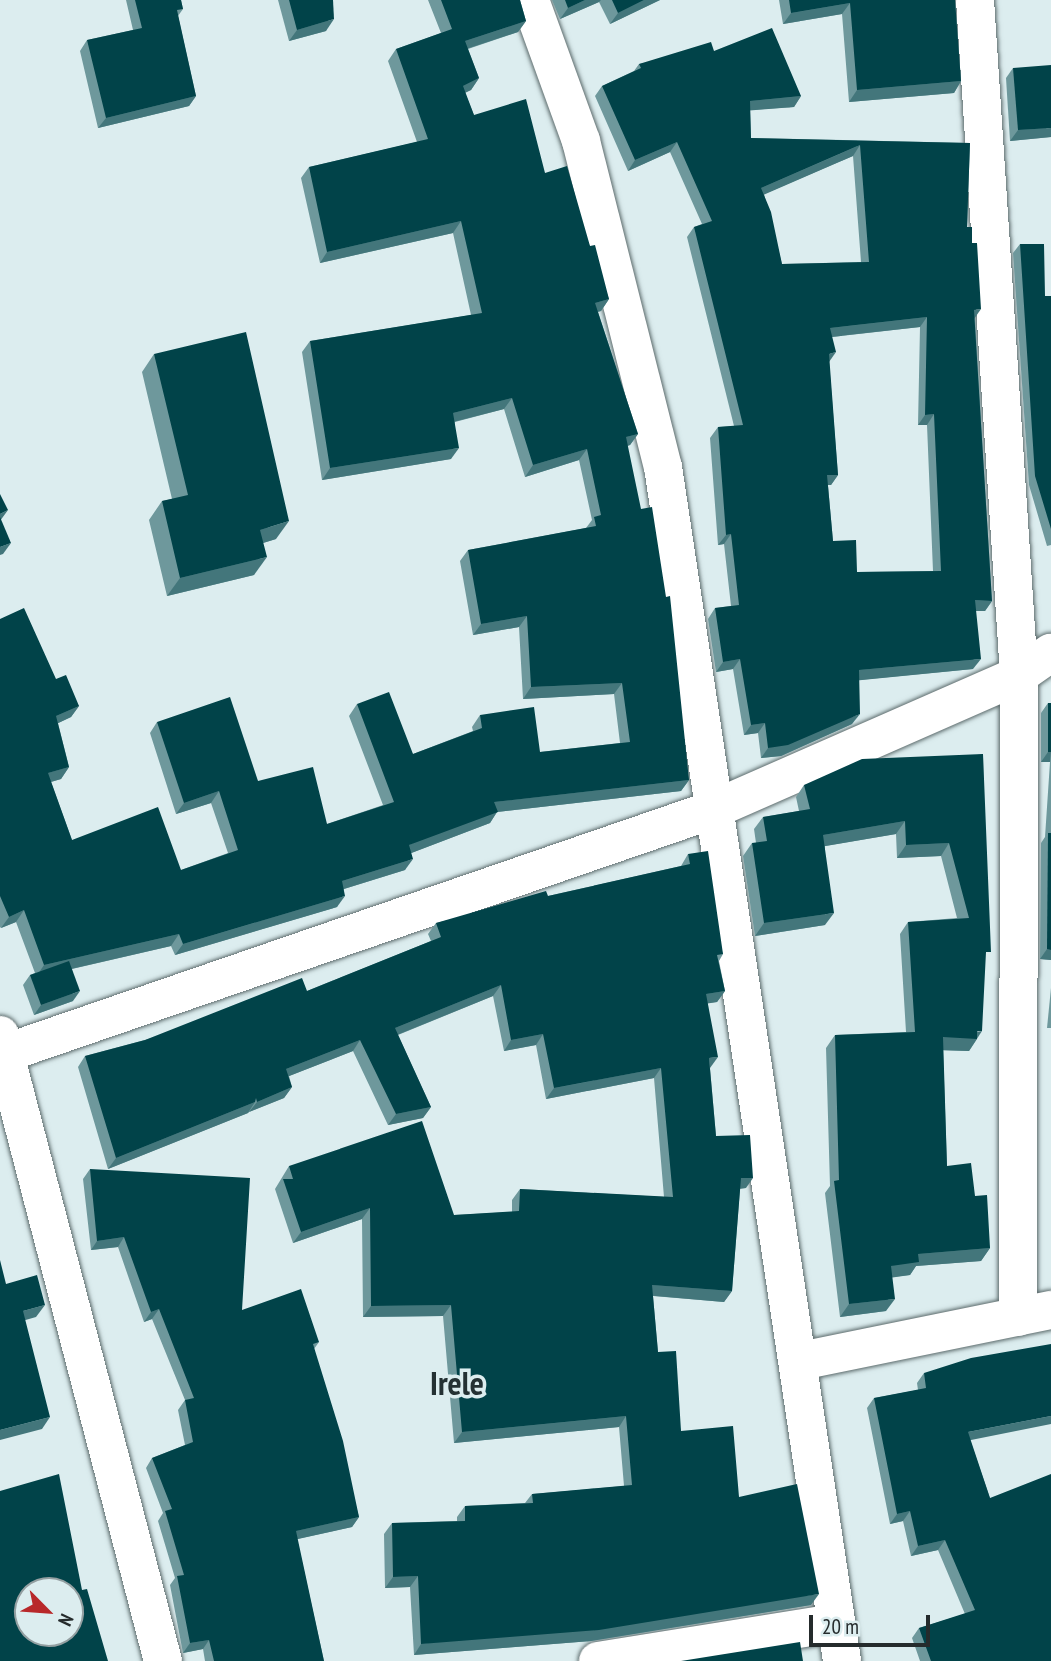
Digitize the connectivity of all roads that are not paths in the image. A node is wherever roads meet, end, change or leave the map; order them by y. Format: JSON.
{"nodes":[{"id":1,"x":530,"y":0,"type":"edge"},
{"id":2,"x":975,"y":0,"type":"edge"},
{"id":3,"x":1051,"y":653,"type":"edge"},
{"id":4,"x":1019,"y":675,"type":"junction"},
{"id":5,"x":712,"y":810,"type":"junction"},
{"id":6,"x":3,"y":1047,"type":"edge"},
{"id":7,"x":1034,"y":1314,"type":"edge"},
{"id":8,"x":800,"y":1361,"type":"junction"},
{"id":9,"x":836,"y":1623,"type":"junction"},
{"id":10,"x":163,"y":1661,"type":"edge"},
{"id":11,"x":598,"y":1661,"type":"edge"},
{"id":12,"x":842,"y":1661,"type":"edge"}],
"edges":[{"from":1,"to":5,"type":"street"},
{"from":2,"to":4,"type":"street"},
{"from":3,"to":4,"type":"street"},
{"from":4,"to":5,"type":"street"},
{"from":4,"to":7,"type":"street"},
{"from":5,"to":6,"type":"street"},
{"from":5,"to":8,"type":"street"},
{"from":6,"to":10,"type":"street"},
{"from":7,"to":8,"type":"street"},
{"from":8,"to":9,"type":"street"},
{"from":9,"to":11,"type":"street"},
{"from":9,"to":12,"type":"street"}]}
